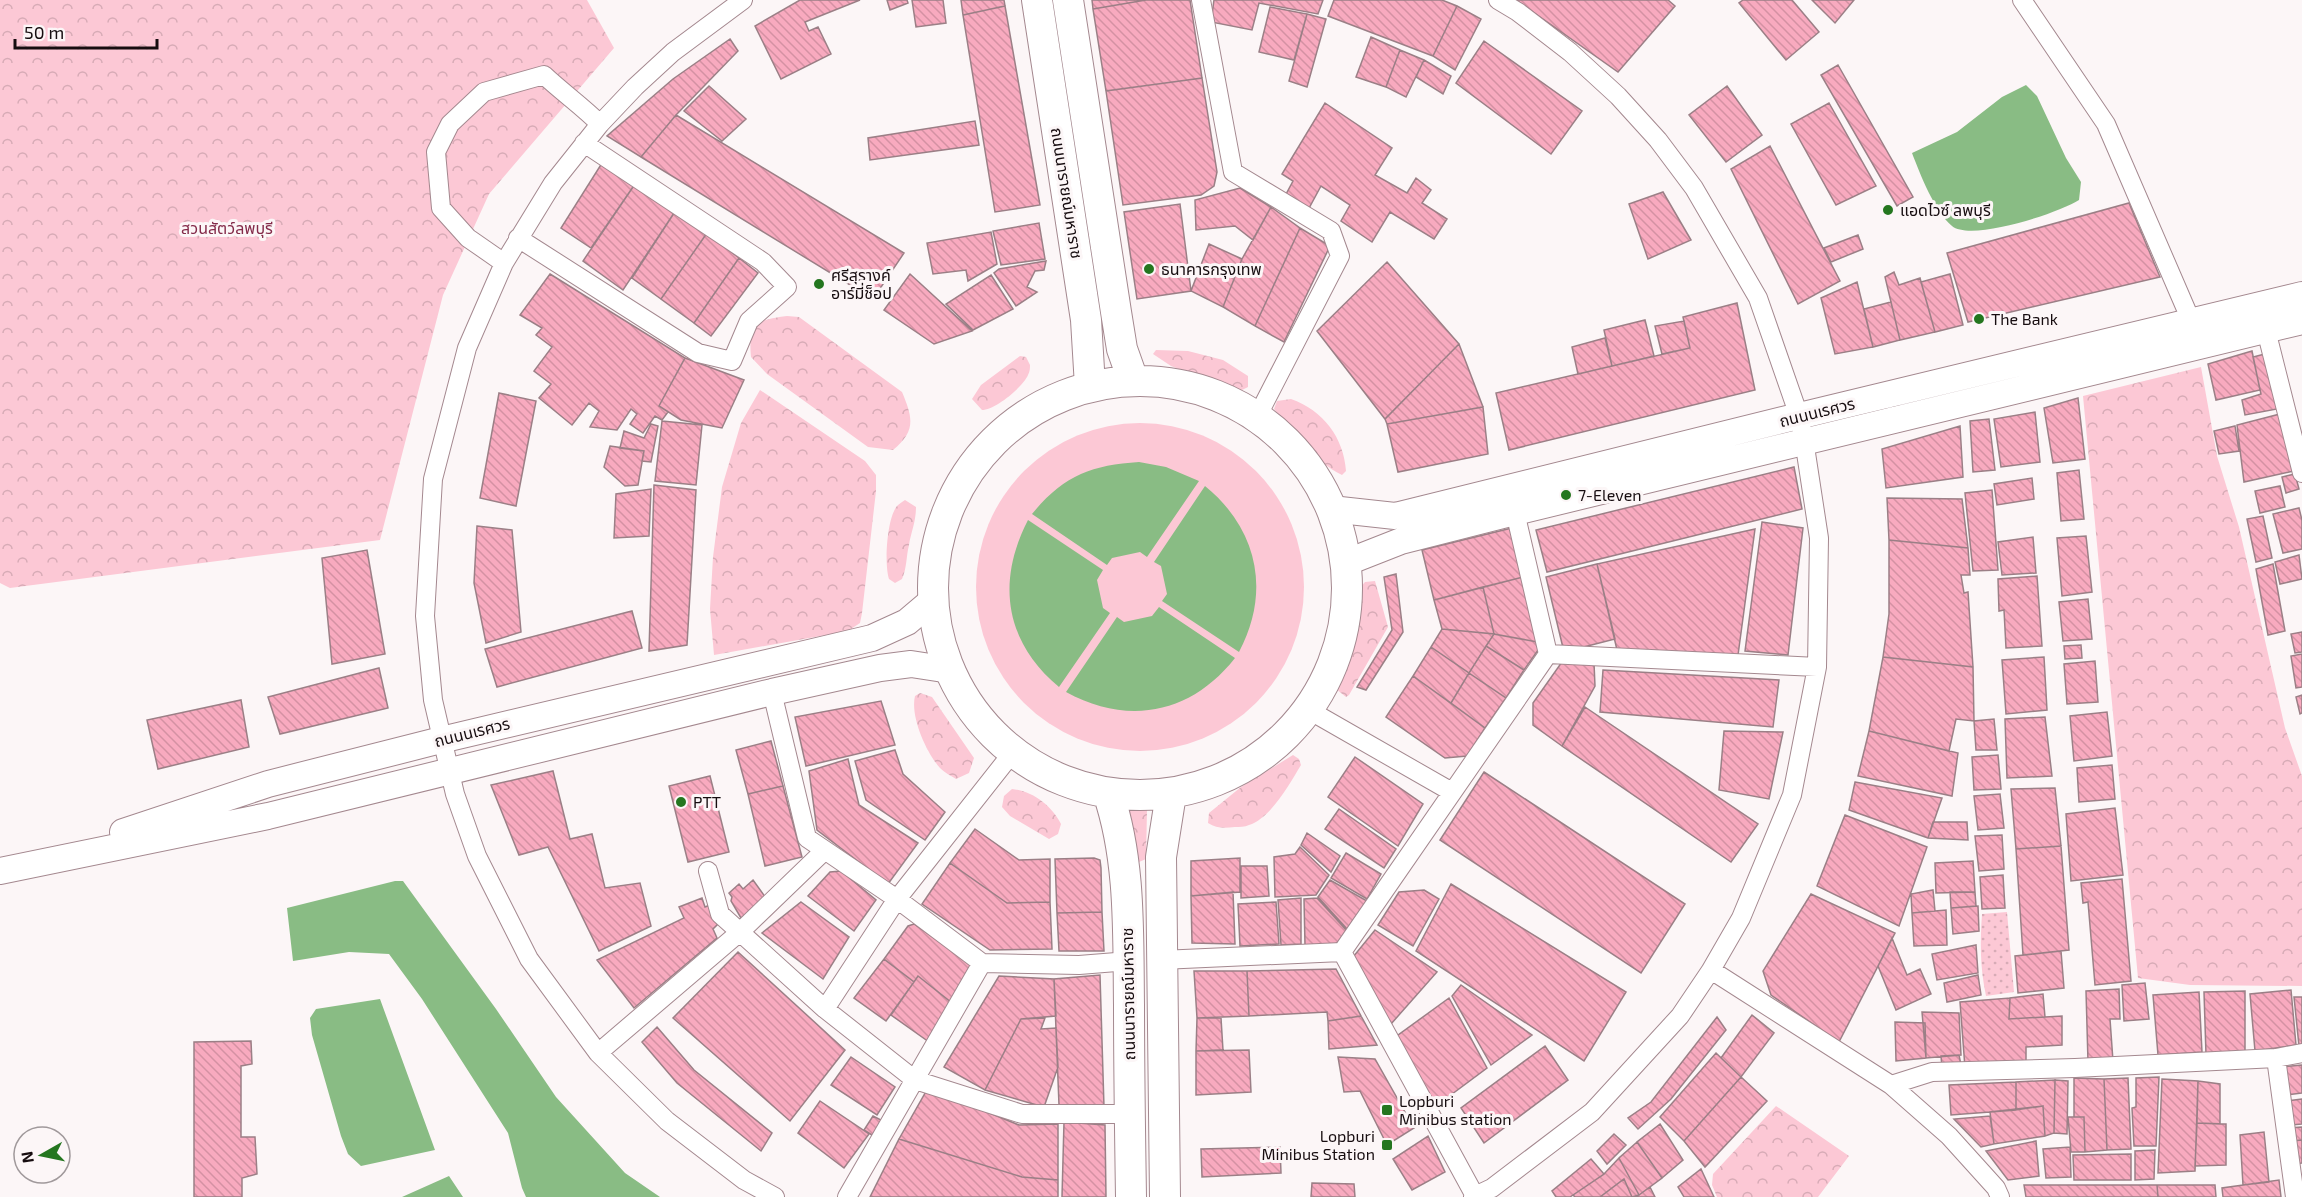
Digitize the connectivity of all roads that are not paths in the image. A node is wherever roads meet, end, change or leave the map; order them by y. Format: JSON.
{"nodes":[{"id":1,"x":743,"y":0,"type":"edge"},
{"id":2,"x":1037,"y":0,"type":"edge"},
{"id":3,"x":1068,"y":0,"type":"edge"},
{"id":4,"x":1201,"y":0,"type":"edge"},
{"id":5,"x":1498,"y":0,"type":"edge"},
{"id":6,"x":2022,"y":0,"type":"edge"},
{"id":7,"x":600,"y":124,"type":"junction"},
{"id":8,"x":584,"y":143,"type":"junction"},
{"id":9,"x":518,"y":238,"type":"junction"},
{"id":10,"x":504,"y":263,"type":"junction"},
{"id":11,"x":2302,"y":295,"type":"edge"},
{"id":12,"x":2302,"y":321,"type":"edge"},
{"id":13,"x":2192,"y":322,"type":"junction"},
{"id":14,"x":2266,"y":330,"type":"junction"},
{"id":15,"x":2196,"y":347,"type":"junction"},
{"id":16,"x":1132,"y":380,"type":"junction"},
{"id":17,"x":1090,"y":386,"type":"junction"},
{"id":18,"x":1257,"y":417,"type":"junction"},
{"id":19,"x":1802,"y":428,"type":"junction"},
{"id":20,"x":2302,"y":473,"type":"edge"},
{"id":21,"x":1331,"y":509,"type":"junction"},
{"id":22,"x":1515,"y":512,"type":"junction"},
{"id":23,"x":1345,"y":563,"type":"junction"},
{"id":24,"x":933,"y":600,"type":"junction"},
{"id":25,"x":1548,"y":654,"type":"junction"},
{"id":26,"x":1817,"y":667,"type":"junction"},
{"id":27,"x":950,"y":670,"type":"junction"},
{"id":28,"x":772,"y":692,"type":"junction"},
{"id":29,"x":1307,"y":709,"type":"junction"},
{"id":30,"x":441,"y":740,"type":"junction"},
{"id":31,"x":1013,"y":752,"type":"junction"},
{"id":32,"x":449,"y":773,"type":"junction"},
{"id":33,"x":1452,"y":792,"type":"junction"},
{"id":34,"x":1108,"y":793,"type":"junction"},
{"id":35,"x":1171,"y":794,"type":"junction"},
{"id":36,"x":824,"y":851,"type":"junction"},
{"id":37,"x":4,"y":870,"type":"edge"},
{"id":38,"x":708,"y":871,"type":"dead end"},
{"id":39,"x":897,"y":899,"type":"junction"},
{"id":40,"x":740,"y":932,"type":"junction"},
{"id":41,"x":1342,"y":952,"type":"junction"},
{"id":42,"x":1161,"y":960,"type":"junction"},
{"id":43,"x":1129,"y":961,"type":"junction"},
{"id":44,"x":982,"y":963,"type":"junction"},
{"id":45,"x":1711,"y":970,"type":"junction"},
{"id":46,"x":825,"y":1009,"type":"junction"},
{"id":47,"x":598,"y":1053,"type":"junction"},
{"id":48,"x":2302,"y":1053,"type":"edge"},
{"id":49,"x":2276,"y":1058,"type":"junction"},
{"id":50,"x":915,"y":1080,"type":"junction"},
{"id":51,"x":1891,"y":1085,"type":"junction"},
{"id":52,"x":1130,"y":1114,"type":"junction"},
{"id":53,"x":1474,"y":1196,"type":"edge"},
{"id":54,"x":775,"y":1197,"type":"edge"},
{"id":55,"x":847,"y":1197,"type":"edge"},
{"id":56,"x":1131,"y":1197,"type":"edge"},
{"id":57,"x":1165,"y":1197,"type":"edge"},
{"id":58,"x":2000,"y":1197,"type":"edge"},
{"id":59,"x":2295,"y":1197,"type":"edge"}],
"edges":[{"from":1,"to":7,"type":"street"},
{"from":2,"to":17,"type":"main road","name":"ถนนนารายณ์มหาราช"},
{"from":3,"to":16,"type":"main road","name":"ถนนนารายณ์มหาราช"},
{"from":4,"to":18,"type":"street"},
{"from":5,"to":19,"type":"street"},
{"from":6,"to":13,"type":"street"},
{"from":7,"to":8,"type":"street"},
{"from":7,"to":10,"type":"street"},
{"from":8,"to":9,"type":"street"},
{"from":8,"to":9,"type":"street"},
{"from":9,"to":10,"type":"street"},
{"from":10,"to":30,"type":"street"},
{"from":11,"to":13,"type":"main road","name":"ถนนนเรศวร"},
{"from":12,"to":14,"type":"main road","name":"ถนนนเรศวร"},
{"from":13,"to":15,"type":"street"},
{"from":13,"to":19,"type":"main road","name":"ถนนนเรศวร"},
{"from":14,"to":15,"type":"main road","name":"ถนนนเรศวร"},
{"from":14,"to":20,"type":"street"},
{"from":15,"to":19,"type":"main road","name":"ถนนนเรศวร"},
{"from":16,"to":17,"type":"main road"},
{"from":16,"to":18,"type":"main road"},
{"from":17,"to":24,"type":"main road"},
{"from":18,"to":21,"type":"main road"},
{"from":19,"to":21,"type":"main road","name":"ถนนนเรศวร"},
{"from":19,"to":22,"type":"main road","name":"ถนนนเรศวร"},
{"from":19,"to":26,"type":"street"},
{"from":21,"to":23,"type":"main road"},
{"from":22,"to":23,"type":"main road","name":"ถนนนเรศวร"},
{"from":22,"to":25,"type":"street"},
{"from":23,"to":29,"type":"main road"},
{"from":24,"to":27,"type":"main road"},
{"from":24,"to":30,"type":"main road","name":"ถนนนเรศวร"},
{"from":25,"to":26,"type":"street"},
{"from":25,"to":33,"type":"street"},
{"from":26,"to":45,"type":"street"},
{"from":27,"to":28,"type":"main road","name":"ถนนนเรศวร"},
{"from":27,"to":31,"type":"main road"},
{"from":28,"to":32,"type":"main road","name":"ถนนนเรศวร"},
{"from":28,"to":36,"type":"street"},
{"from":29,"to":33,"type":"street"},
{"from":29,"to":35,"type":"main road"},
{"from":30,"to":32,"type":"street"},
{"from":30,"to":37,"type":"main road","name":"ถนนนเรศวร"},
{"from":31,"to":34,"type":"main road"},
{"from":31,"to":39,"type":"street"},
{"from":32,"to":37,"type":"main road","name":"ถนนนเรศวร"},
{"from":32,"to":47,"type":"street"},
{"from":33,"to":41,"type":"street"},
{"from":34,"to":35,"type":"main road"},
{"from":34,"to":43,"type":"main road","name":"ถนนนารายณ์มหาราช"},
{"from":35,"to":42,"type":"main road","name":"ถนนนารายณ์มหาราช"},
{"from":36,"to":39,"type":"street"},
{"from":36,"to":40,"type":"street"},
{"from":38,"to":40,"type":"street"},
{"from":39,"to":44,"type":"street"},
{"from":39,"to":46,"type":"street"},
{"from":40,"to":46,"type":"street"},
{"from":40,"to":47,"type":"street"},
{"from":41,"to":42,"type":"street"},
{"from":41,"to":53,"type":"street"},
{"from":42,"to":57,"type":"main road","name":"ถนนนารายณ์มหาราช"},
{"from":43,"to":44,"type":"street"},
{"from":43,"to":52,"type":"main road","name":"ถนนนารายณ์มหาราช"},
{"from":44,"to":50,"type":"street"},
{"from":45,"to":51,"type":"street"},
{"from":45,"to":53,"type":"street"},
{"from":46,"to":50,"type":"street"},
{"from":47,"to":54,"type":"street"},
{"from":48,"to":49,"type":"street"},
{"from":49,"to":51,"type":"street"},
{"from":49,"to":59,"type":"street"},
{"from":50,"to":52,"type":"street"},
{"from":50,"to":55,"type":"street"},
{"from":51,"to":58,"type":"street"},
{"from":52,"to":56,"type":"main road","name":"ถนนนารายณ์มหาราช"}]}
